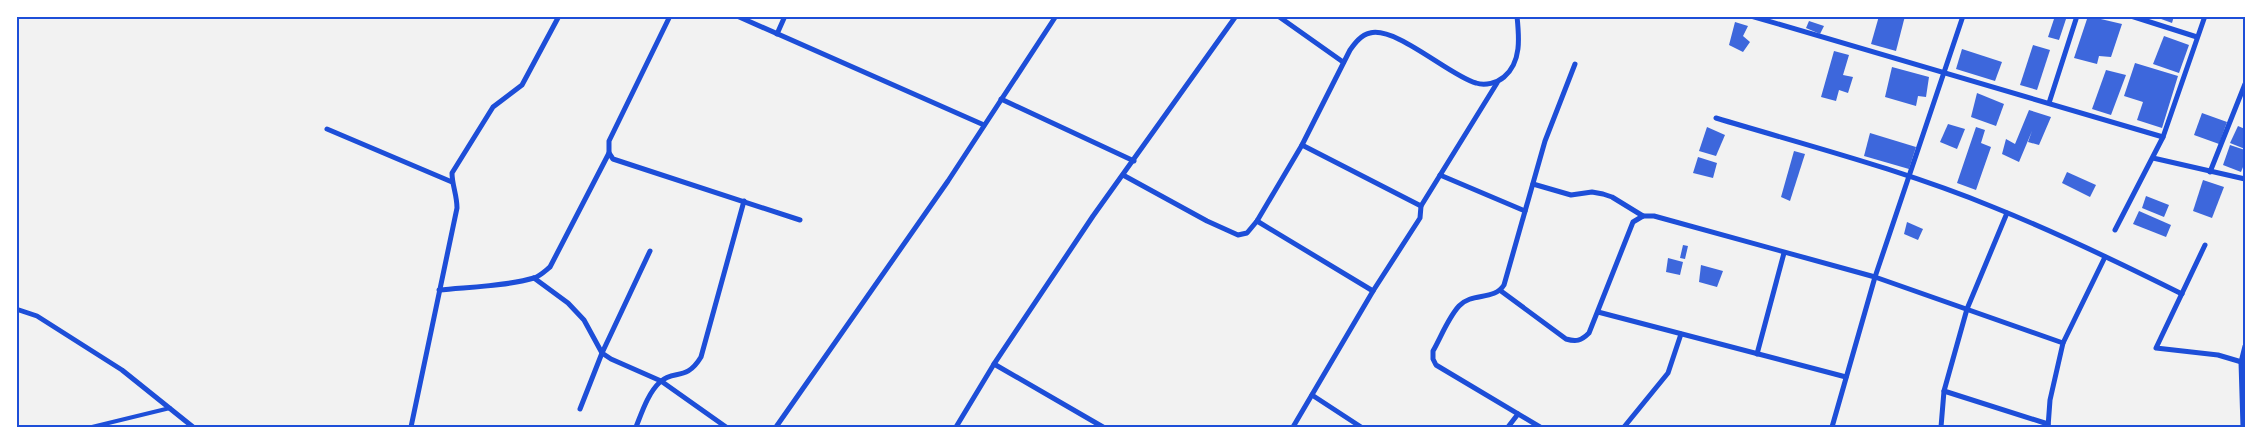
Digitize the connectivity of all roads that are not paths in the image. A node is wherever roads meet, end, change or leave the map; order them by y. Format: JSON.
{"nodes":[{"id":1,"x":559,"y":16,"type":"edge"},
{"id":2,"x":670,"y":16,"type":"edge"},
{"id":3,"x":737,"y":16,"type":"edge"},
{"id":4,"x":785,"y":16,"type":"edge"},
{"id":5,"x":1056,"y":16,"type":"edge"},
{"id":6,"x":1236,"y":16,"type":"edge"},
{"id":7,"x":1278,"y":16,"type":"edge"},
{"id":8,"x":1517,"y":16,"type":"edge"},
{"id":9,"x":1750,"y":16,"type":"edge"},
{"id":10,"x":1963,"y":16,"type":"edge"},
{"id":11,"x":2076,"y":16,"type":"edge"},
{"id":12,"x":2131,"y":16,"type":"edge"},
{"id":13,"x":2205,"y":16,"type":"edge"},
{"id":14,"x":777,"y":34,"type":"junction"},
{"id":15,"x":2197,"y":37,"type":"junction"},
{"id":16,"x":1343,"y":62,"type":"junction"},
{"id":17,"x":1574,"y":64,"type":"dead end"},
{"id":18,"x":1944,"y":73,"type":"junction"},
{"id":19,"x":1497,"y":82,"type":"junction"},
{"id":20,"x":2245,"y":84,"type":"edge"},
{"id":21,"x":1001,"y":99,"type":"junction"},
{"id":22,"x":2049,"y":103,"type":"junction"},
{"id":23,"x":1716,"y":118,"type":"dead end"},
{"id":24,"x":984,"y":125,"type":"junction"},
{"id":25,"x":327,"y":129,"type":"dead end"},
{"id":26,"x":2163,"y":137,"type":"junction"},
{"id":27,"x":1302,"y":145,"type":"junction"},
{"id":28,"x":609,"y":153,"type":"junction"},
{"id":29,"x":2153,"y":158,"type":"junction"},
{"id":30,"x":1134,"y":161,"type":"junction"},
{"id":31,"x":2210,"y":172,"type":"junction"},
{"id":32,"x":1123,"y":175,"type":"junction"},
{"id":33,"x":1440,"y":175,"type":"junction"},
{"id":34,"x":1909,"y":176,"type":"junction"},
{"id":35,"x":2245,"y":179,"type":"edge"},
{"id":36,"x":452,"y":182,"type":"junction"},
{"id":37,"x":1533,"y":184,"type":"junction"},
{"id":38,"x":744,"y":201,"type":"junction"},
{"id":39,"x":1421,"y":206,"type":"junction"},
{"id":40,"x":1525,"y":211,"type":"junction"},
{"id":41,"x":2007,"y":213,"type":"junction"},
{"id":42,"x":1643,"y":216,"type":"junction"},
{"id":43,"x":800,"y":220,"type":"dead end"},
{"id":44,"x":1258,"y":220,"type":"junction"},
{"id":45,"x":2115,"y":230,"type":"dead end"},
{"id":46,"x":2205,"y":244,"type":"dead end"},
{"id":47,"x":650,"y":251,"type":"dead end"},
{"id":48,"x":1784,"y":253,"type":"junction"},
{"id":49,"x":2105,"y":257,"type":"junction"},
{"id":50,"x":1875,"y":277,"type":"junction"},
{"id":51,"x":534,"y":278,"type":"junction"},
{"id":52,"x":439,"y":290,"type":"junction"},
{"id":53,"x":1373,"y":291,"type":"junction"},
{"id":54,"x":1501,"y":291,"type":"junction"},
{"id":55,"x":2182,"y":294,"type":"junction"},
{"id":56,"x":16,"y":309,"type":"edge"},
{"id":57,"x":1967,"y":309,"type":"junction"},
{"id":58,"x":1598,"y":312,"type":"junction"},
{"id":59,"x":1681,"y":334,"type":"junction"},
{"id":60,"x":2063,"y":343,"type":"junction"},
{"id":61,"x":2245,"y":346,"type":"edge"},
{"id":62,"x":602,"y":353,"type":"junction"},
{"id":63,"x":1757,"y":354,"type":"junction"},
{"id":64,"x":2243,"y":362,"type":"edge"},
{"id":65,"x":994,"y":364,"type":"junction"},
{"id":66,"x":1846,"y":377,"type":"junction"},
{"id":67,"x":661,"y":381,"type":"junction"},
{"id":68,"x":1944,"y":391,"type":"junction"},
{"id":69,"x":1312,"y":395,"type":"junction"},
{"id":70,"x":170,"y":408,"type":"junction"},
{"id":71,"x":580,"y":409,"type":"dead end"},
{"id":72,"x":1518,"y":414,"type":"junction"},
{"id":73,"x":2048,"y":425,"type":"edge"},
{"id":74,"x":92,"y":427,"type":"edge"},
{"id":75,"x":193,"y":427,"type":"edge"},
{"id":76,"x":411,"y":427,"type":"edge"},
{"id":77,"x":636,"y":427,"type":"edge"},
{"id":78,"x":726,"y":427,"type":"edge"},
{"id":79,"x":776,"y":427,"type":"edge"},
{"id":80,"x":956,"y":427,"type":"edge"},
{"id":81,"x":1103,"y":427,"type":"edge"},
{"id":82,"x":1293,"y":427,"type":"edge"},
{"id":83,"x":1361,"y":427,"type":"edge"},
{"id":84,"x":1508,"y":427,"type":"edge"},
{"id":85,"x":1540,"y":427,"type":"edge"},
{"id":86,"x":1624,"y":427,"type":"edge"},
{"id":87,"x":1832,"y":427,"type":"edge"},
{"id":88,"x":1941,"y":427,"type":"edge"},
{"id":89,"x":2242,"y":427,"type":"edge"}],
"edges":[{"from":1,"to":36,"type":"street"},
{"from":2,"to":28,"type":"street"},
{"from":3,"to":14,"type":"street"},
{"from":4,"to":14,"type":"street"},
{"from":5,"to":21,"type":"street"},
{"from":6,"to":30,"type":"street"},
{"from":7,"to":16,"type":"street"},
{"from":8,"to":19,"type":"street"},
{"from":9,"to":18,"type":"street"},
{"from":10,"to":18,"type":"street"},
{"from":11,"to":22,"type":"street"},
{"from":12,"to":15,"type":"street"},
{"from":13,"to":15,"type":"street"},
{"from":14,"to":24,"type":"street"},
{"from":15,"to":26,"type":"street"},
{"from":16,"to":19,"type":"street"},
{"from":16,"to":27,"type":"street"},
{"from":17,"to":37,"type":"street"},
{"from":18,"to":22,"type":"street"},
{"from":18,"to":34,"type":"street"},
{"from":19,"to":33,"type":"street"},
{"from":20,"to":31,"type":"street"},
{"from":21,"to":24,"type":"street"},
{"from":21,"to":30,"type":"street"},
{"from":22,"to":26,"type":"street"},
{"from":23,"to":34,"type":"street"},
{"from":24,"to":79,"type":"street"},
{"from":25,"to":36,"type":"street"},
{"from":26,"to":29,"type":"street"},
{"from":27,"to":39,"type":"street"},
{"from":27,"to":44,"type":"street"},
{"from":28,"to":38,"type":"street"},
{"from":28,"to":51,"type":"street"},
{"from":29,"to":31,"type":"street"},
{"from":29,"to":45,"type":"street"},
{"from":30,"to":32,"type":"street"},
{"from":31,"to":35,"type":"street"},
{"from":32,"to":44,"type":"street"},
{"from":32,"to":65,"type":"street"},
{"from":33,"to":39,"type":"street"},
{"from":33,"to":40,"type":"street"},
{"from":34,"to":41,"type":"street"},
{"from":34,"to":50,"type":"street"},
{"from":36,"to":52,"type":"street"},
{"from":37,"to":40,"type":"street"},
{"from":37,"to":42,"type":"street"},
{"from":38,"to":43,"type":"street"},
{"from":38,"to":67,"type":"street"},
{"from":39,"to":53,"type":"street"},
{"from":40,"to":54,"type":"street"},
{"from":41,"to":49,"type":"street"},
{"from":41,"to":57,"type":"street"},
{"from":42,"to":48,"type":"street"},
{"from":42,"to":58,"type":"street"},
{"from":44,"to":53,"type":"street"},
{"from":46,"to":55,"type":"street"},
{"from":47,"to":62,"type":"street"},
{"from":48,"to":50,"type":"street"},
{"from":48,"to":63,"type":"street"},
{"from":49,"to":55,"type":"street"},
{"from":49,"to":60,"type":"street"},
{"from":50,"to":57,"type":"street"},
{"from":50,"to":66,"type":"street"},
{"from":51,"to":52,"type":"street"},
{"from":51,"to":62,"type":"street"},
{"from":52,"to":76,"type":"street"},
{"from":53,"to":69,"type":"street"},
{"from":54,"to":58,"type":"street"},
{"from":54,"to":72,"type":"street"},
{"from":55,"to":64,"type":"street"},
{"from":56,"to":70,"type":"street"},
{"from":57,"to":60,"type":"street"},
{"from":57,"to":68,"type":"street"},
{"from":58,"to":59,"type":"street"},
{"from":59,"to":63,"type":"street"},
{"from":59,"to":86,"type":"street"},
{"from":60,"to":73,"type":"street"},
{"from":61,"to":64,"type":"street"},
{"from":62,"to":67,"type":"street"},
{"from":62,"to":71,"type":"street"},
{"from":63,"to":66,"type":"street"},
{"from":64,"to":89,"type":"street"},
{"from":65,"to":80,"type":"street"},
{"from":65,"to":81,"type":"street"},
{"from":66,"to":87,"type":"street"},
{"from":67,"to":77,"type":"street"},
{"from":67,"to":78,"type":"street"},
{"from":68,"to":73,"type":"street"},
{"from":68,"to":88,"type":"street"},
{"from":69,"to":82,"type":"street"},
{"from":69,"to":83,"type":"street"},
{"from":70,"to":74,"type":"lane"},
{"from":70,"to":75,"type":"street"},
{"from":72,"to":84,"type":"street"},
{"from":72,"to":85,"type":"street"}]}
